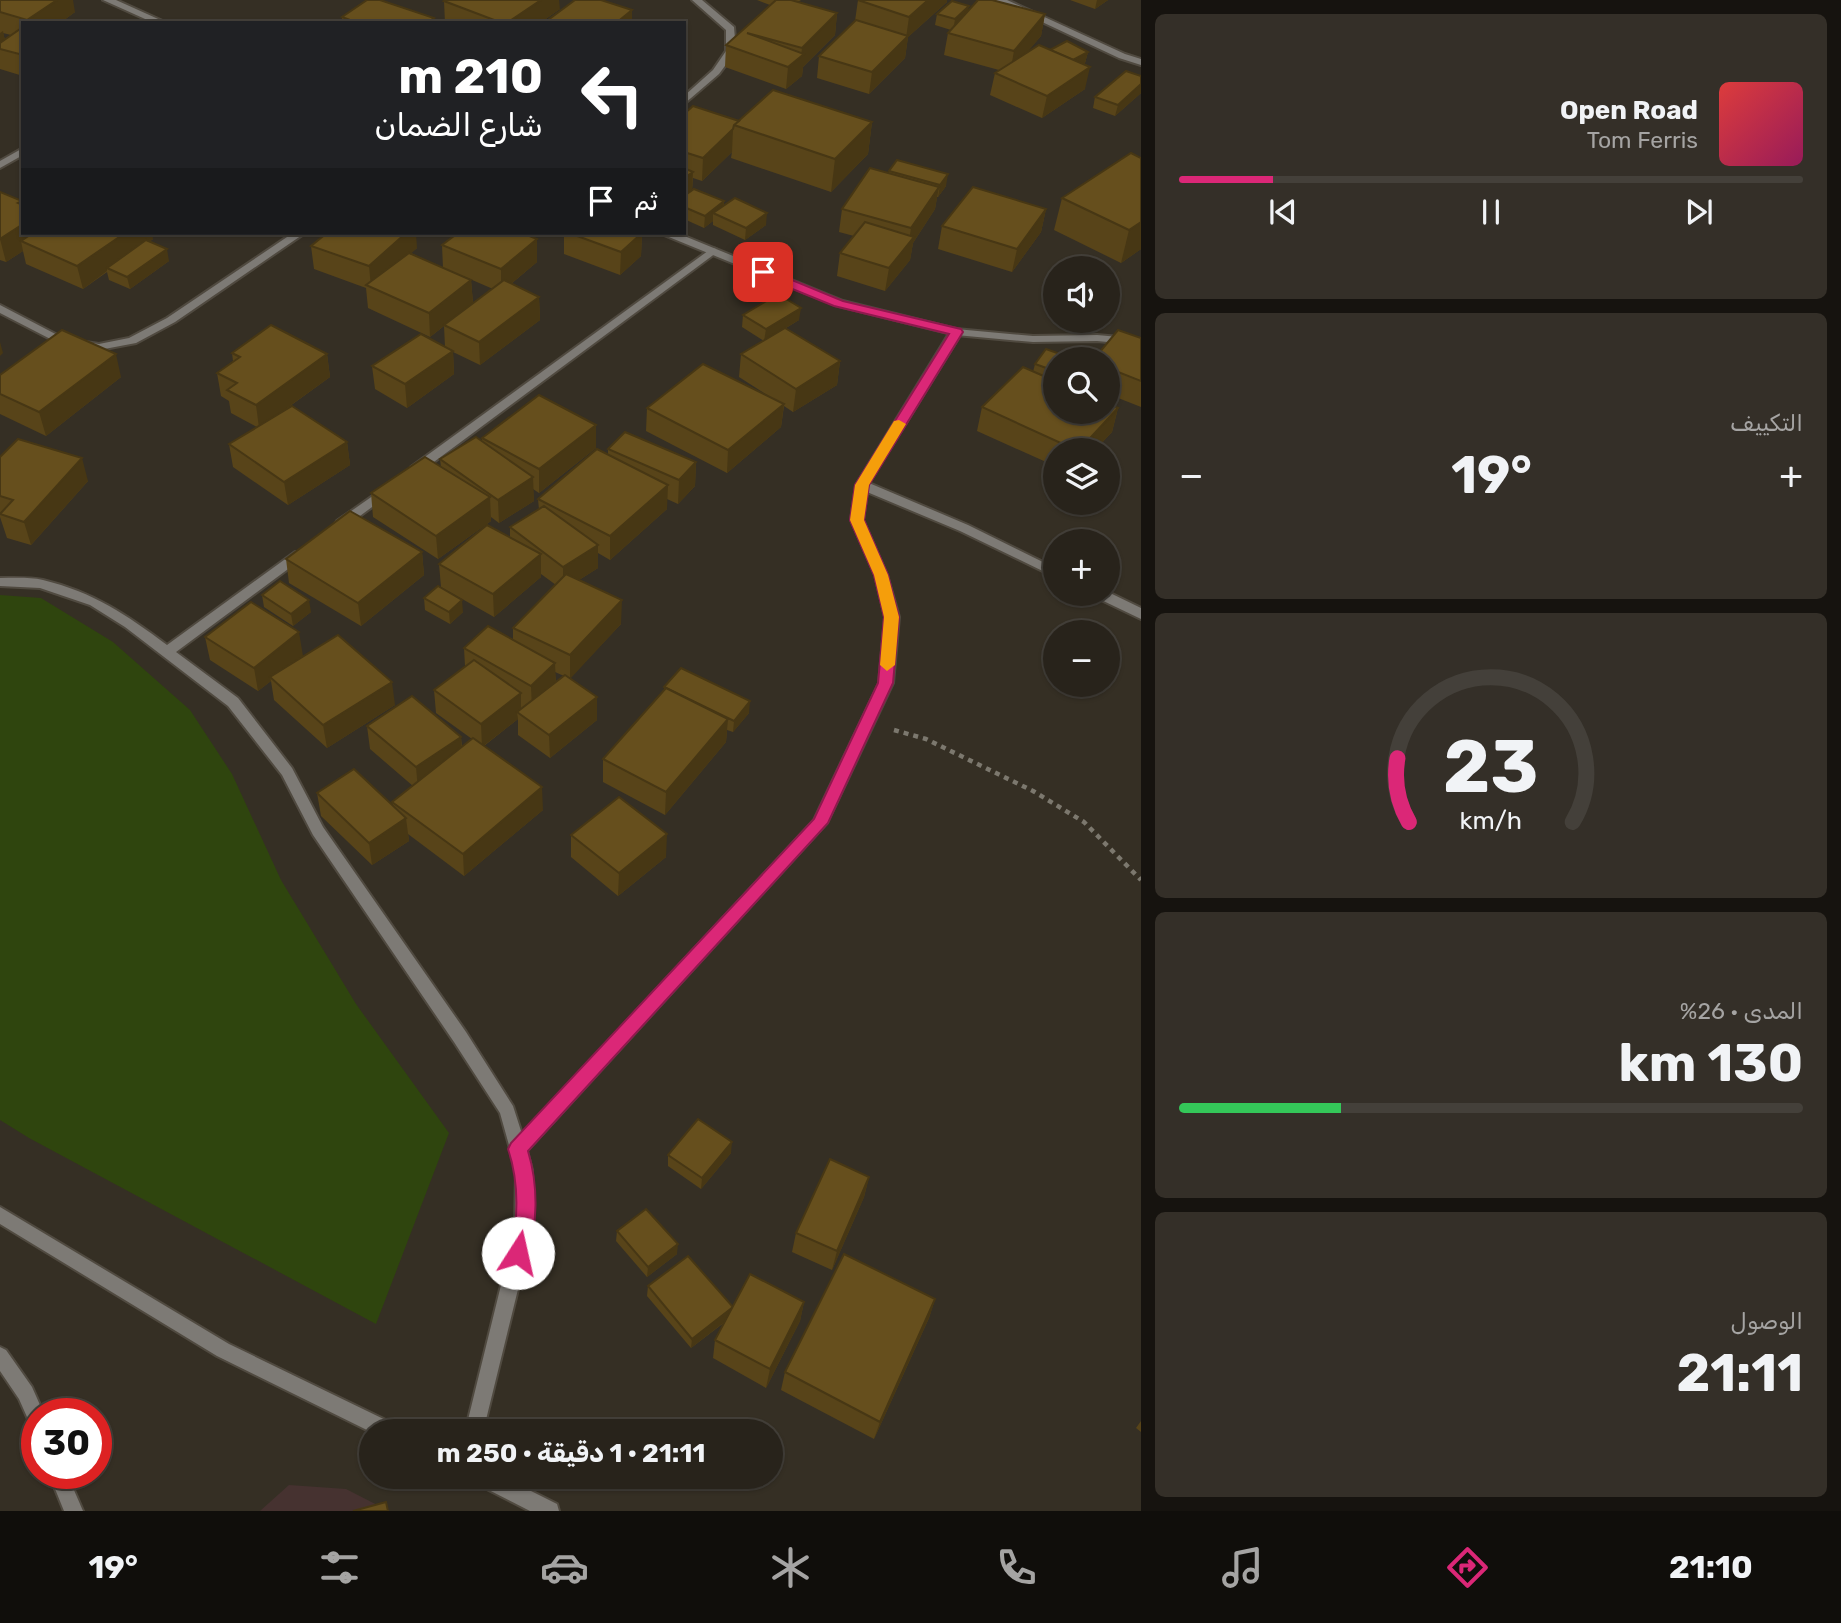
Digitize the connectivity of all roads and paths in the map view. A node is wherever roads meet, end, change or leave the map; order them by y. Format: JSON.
{"nodes":[{"id":1,"x":108,"y":0,"type":"edge"},
{"id":2,"x":697,"y":0,"type":"edge"},
{"id":3,"x":1000,"y":0,"type":"edge"},
{"id":4,"x":158,"y":21,"type":"edge"},
{"id":5,"x":1141,"y":62,"type":"edge"},
{"id":6,"x":686,"y":99,"type":"edge"},
{"id":7,"x":21,"y":152,"type":"edge"},
{"id":8,"x":0,"y":165,"type":"edge"},
{"id":9,"x":297,"y":235,"type":"edge"},
{"id":10,"x":673,"y":235,"type":"edge"},
{"id":11,"x":712,"y":251,"type":"junction"},
{"id":12,"x":0,"y":309,"type":"edge"},
{"id":13,"x":956,"y":332,"type":"junction"},
{"id":14,"x":1141,"y":342,"type":"edge"},
{"id":15,"x":862,"y":485,"type":"junction"},
{"id":16,"x":334,"y":529,"type":"edge"},
{"id":17,"x":311,"y":546,"type":"edge"},
{"id":18,"x":1043,"y":567,"type":"edge"},
{"id":19,"x":0,"y":582,"type":"edge"},
{"id":20,"x":1120,"y":604,"type":"edge"},
{"id":21,"x":1141,"y":614,"type":"edge"},
{"id":22,"x":167,"y":652,"type":"junction"},
{"id":23,"x":867,"y":722,"type":"junction"},
{"id":24,"x":1141,"y":880,"type":"edge"},
{"id":25,"x":518,"y":1149,"type":"junction"},
{"id":26,"x":0,"y":1215,"type":"edge"},
{"id":27,"x":0,"y":1356,"type":"edge"},
{"id":28,"x":28,"y":1398,"type":"edge"},
{"id":29,"x":364,"y":1419,"type":"edge"},
{"id":30,"x":477,"y":1419,"type":"edge"},
{"id":31,"x":64,"y":1489,"type":"edge"},
{"id":32,"x":507,"y":1489,"type":"edge"},
{"id":33,"x":74,"y":1511,"type":"edge"},
{"id":34,"x":550,"y":1511,"type":"edge"}],
"edges":[{"from":1,"to":4,"type":"street"},
{"from":2,"to":6,"type":"street"},
{"from":3,"to":5,"type":"street"},
{"from":7,"to":8,"type":"street"},
{"from":9,"to":12,"type":"street"},
{"from":10,"to":11,"type":"street"},
{"from":11,"to":13,"type":"street"},
{"from":11,"to":16,"type":"street"},
{"from":13,"to":14,"type":"street"},
{"from":13,"to":15,"type":"street"},
{"from":15,"to":18,"type":"street"},
{"from":15,"to":23,"type":"street"},
{"from":17,"to":22,"type":"street"},
{"from":19,"to":22,"type":"street"},
{"from":20,"to":21,"type":"street"},
{"from":22,"to":25,"type":"street"},
{"from":23,"to":24,"type":"path"},
{"from":23,"to":25,"type":"street"},
{"from":25,"to":30,"type":"street"},
{"from":26,"to":29,"type":"street"},
{"from":27,"to":28,"type":"street"},
{"from":31,"to":33,"type":"street"},
{"from":32,"to":34,"type":"street"}]}
